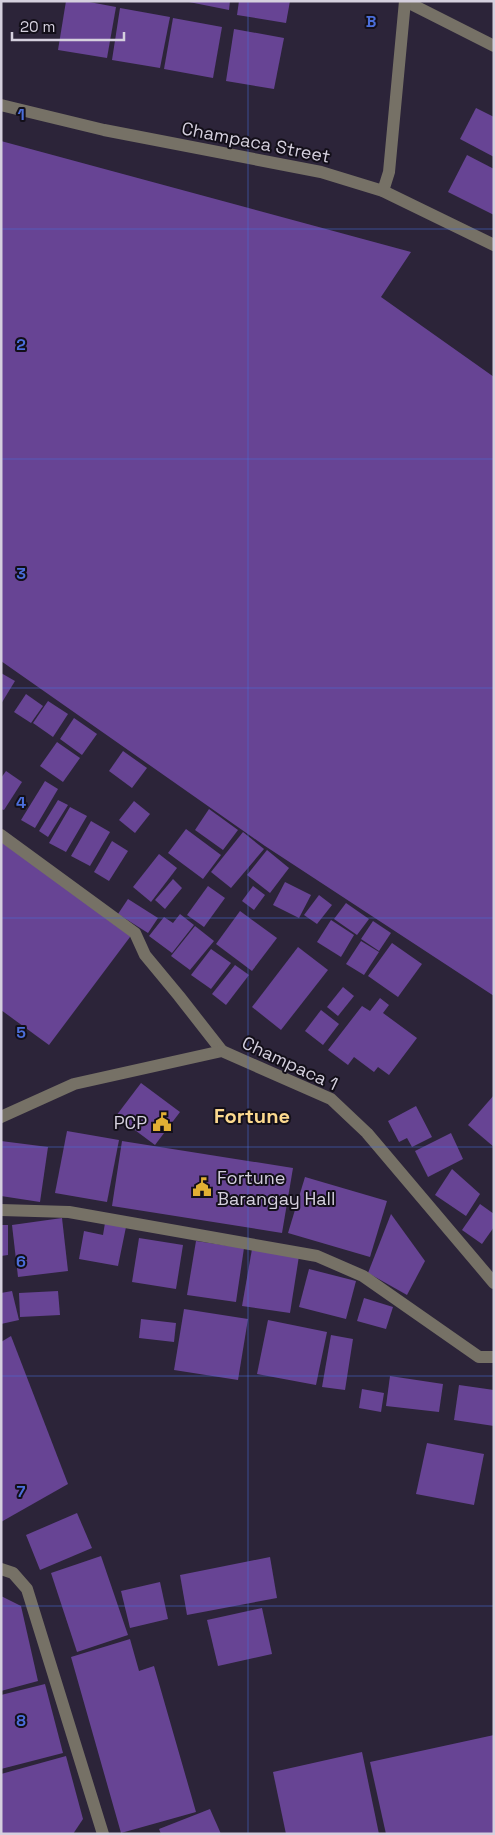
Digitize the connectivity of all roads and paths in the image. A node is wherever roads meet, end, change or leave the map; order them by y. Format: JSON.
{"nodes":[{"id":1,"x":405,"y":1,"type":"edge"},
{"id":2,"x":494,"y":46,"type":"edge"},
{"id":3,"x":1,"y":106,"type":"edge"},
{"id":4,"x":382,"y":191,"type":"junction"},
{"id":5,"x":494,"y":245,"type":"edge"},
{"id":6,"x":1,"y":835,"type":"edge"},
{"id":7,"x":222,"y":1051,"type":"junction"},
{"id":8,"x":1,"y":1117,"type":"edge"},
{"id":9,"x":1,"y":1210,"type":"edge"},
{"id":10,"x":494,"y":1283,"type":"edge"},
{"id":11,"x":494,"y":1357,"type":"edge"},
{"id":12,"x":1,"y":1569,"type":"edge"},
{"id":13,"x":103,"y":1834,"type":"edge"}],
"edges":[{"from":1,"to":2,"type":"street"},
{"from":1,"to":4,"type":"street"},
{"from":3,"to":4,"type":"street","name":"Champaca Street"},
{"from":4,"to":5,"type":"street","name":"Champaca Street"},
{"from":6,"to":7,"type":"street"},
{"from":7,"to":8,"type":"street","name":"Champaca 1"},
{"from":7,"to":10,"type":"street","name":"Champaca 1"},
{"from":9,"to":11,"type":"street"},
{"from":12,"to":13,"type":"street"}]}
